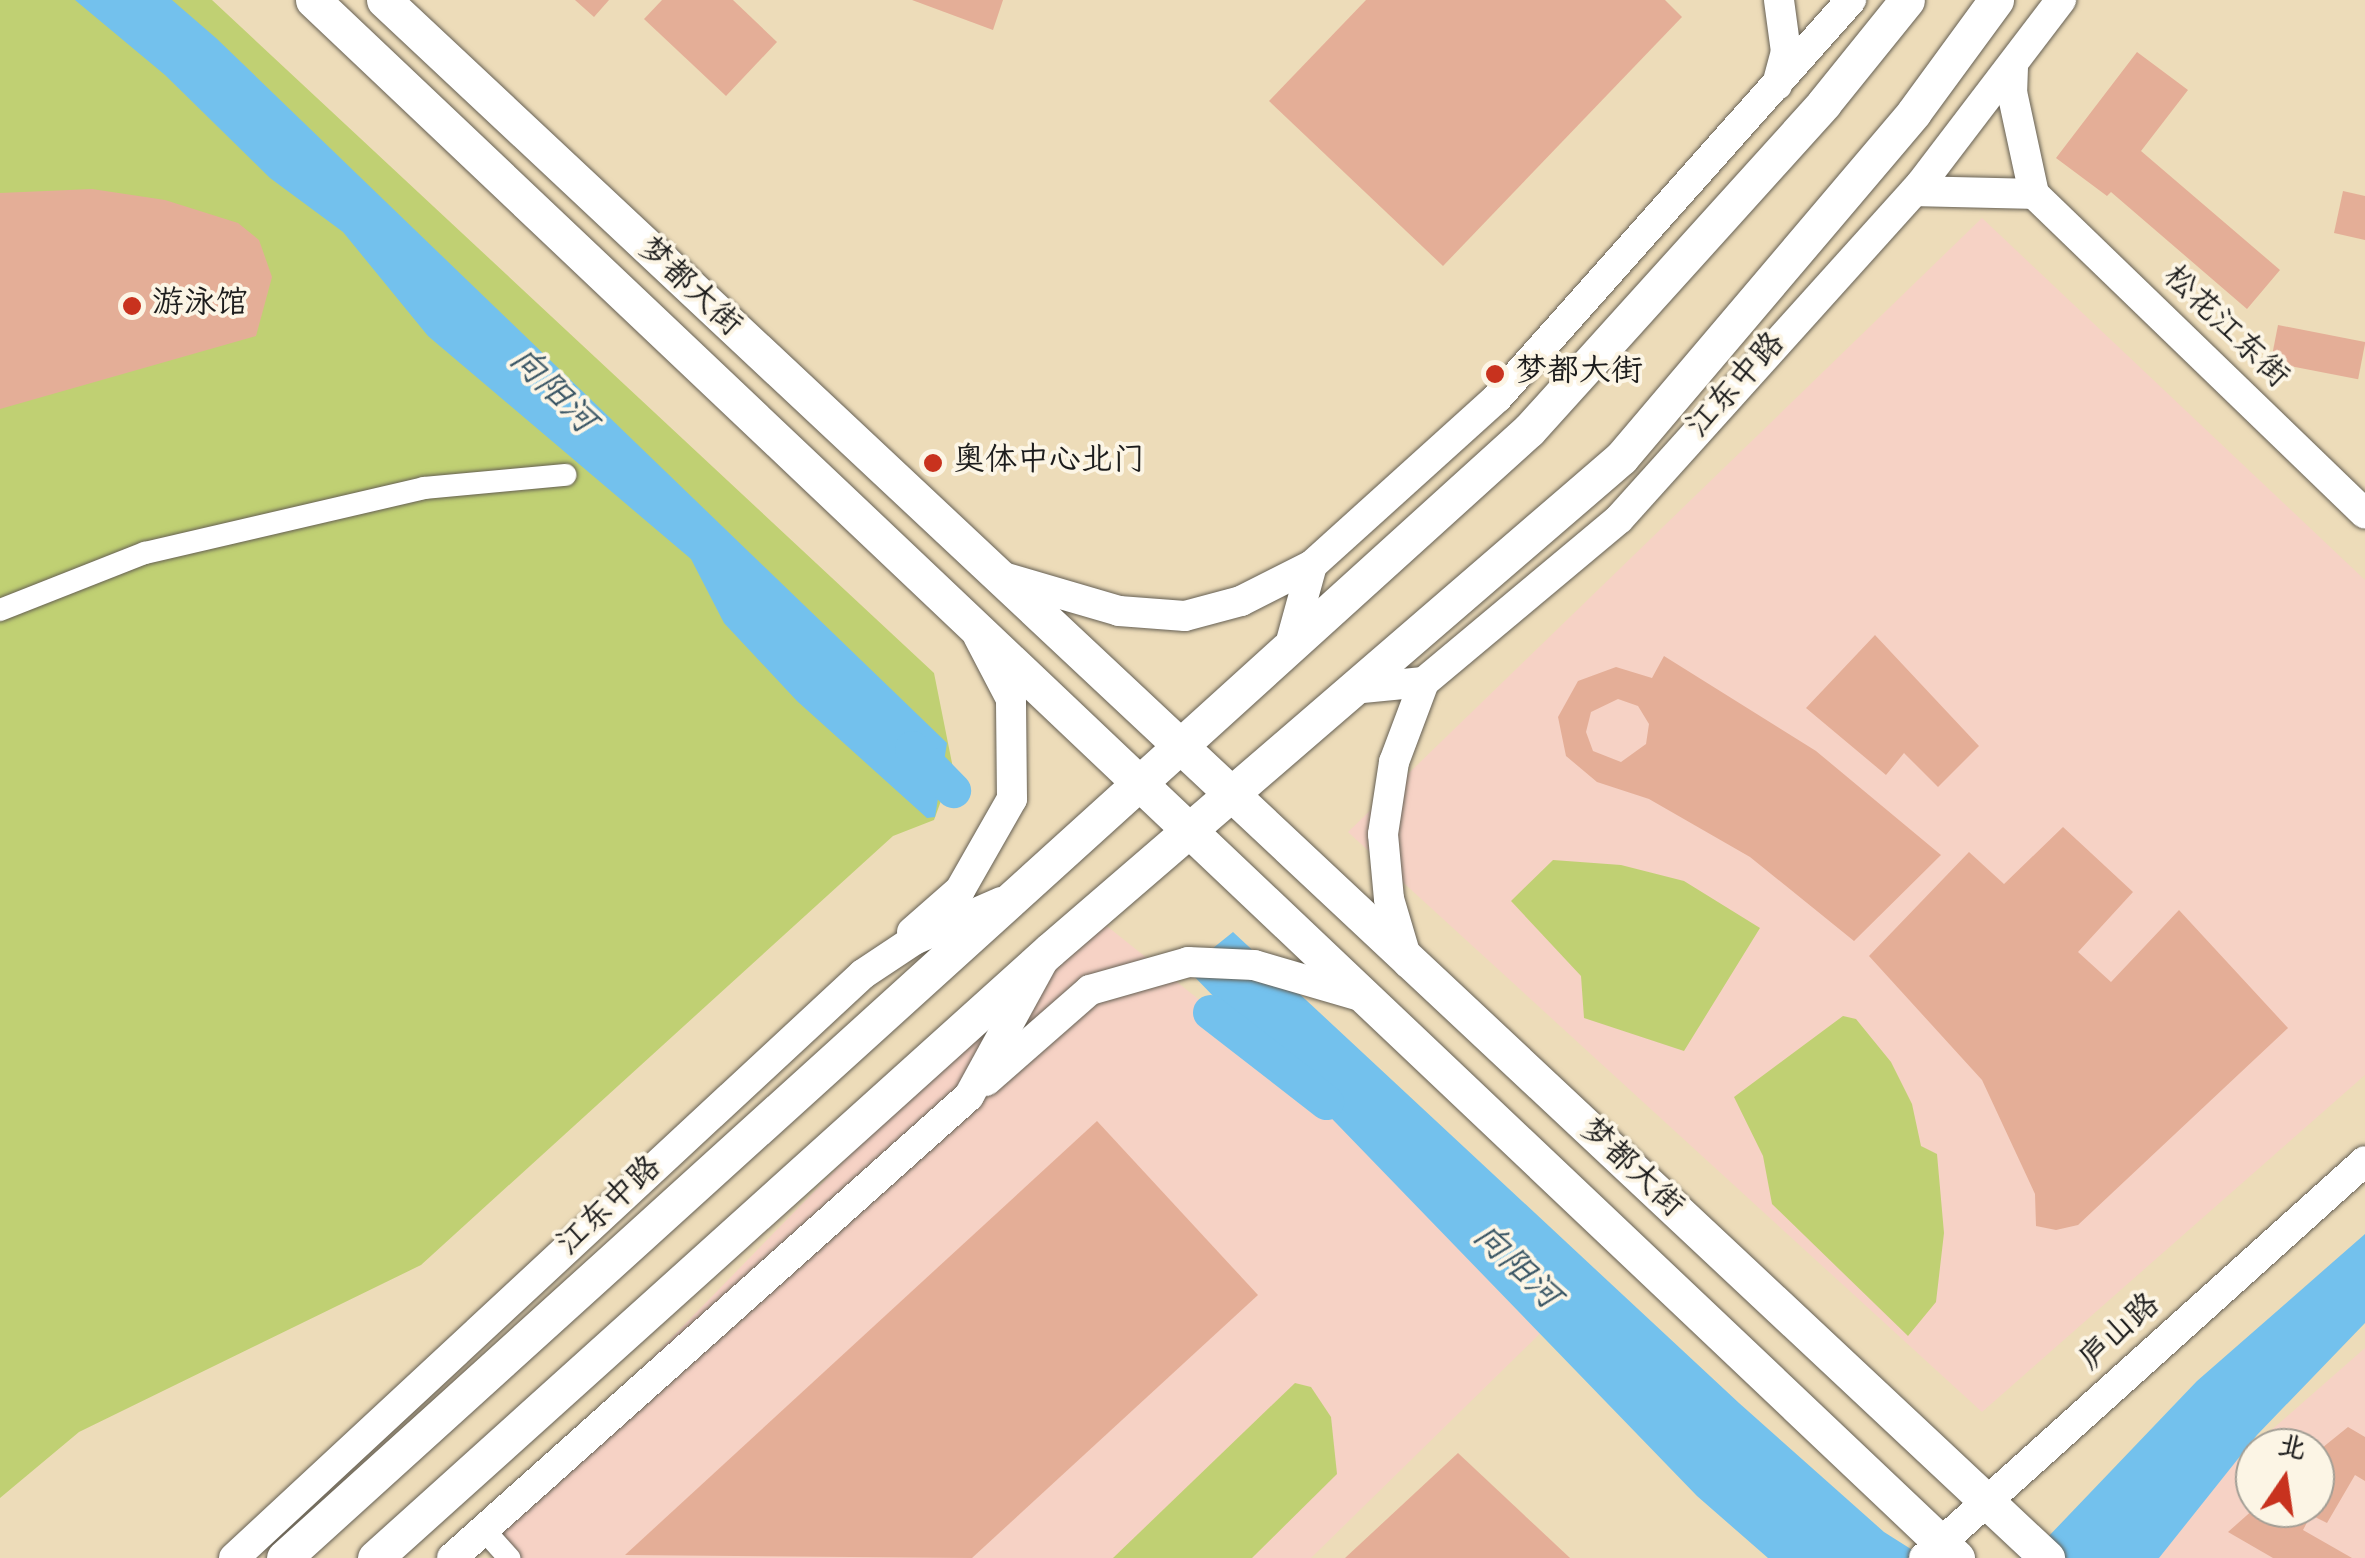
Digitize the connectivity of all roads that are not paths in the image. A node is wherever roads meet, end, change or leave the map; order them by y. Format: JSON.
{"nodes":[{"id":1,"x":312,"y":0,"type":"edge"},
{"id":2,"x":384,"y":0,"type":"edge"},
{"id":3,"x":1779,"y":0,"type":"edge"},
{"id":4,"x":1851,"y":0,"type":"edge"},
{"id":5,"x":1907,"y":0,"type":"edge"},
{"id":6,"x":1996,"y":0,"type":"edge"},
{"id":7,"x":2061,"y":0,"type":"edge"},
{"id":8,"x":2014,"y":67,"type":"junction"},
{"id":9,"x":1776,"y":90,"type":"junction"},
{"id":10,"x":1914,"y":191,"type":"junction"},
{"id":11,"x":2034,"y":194,"type":"junction"},
{"id":12,"x":565,"y":475,"type":"dead end"},
{"id":13,"x":2365,"y":514,"type":"edge"},
{"id":14,"x":1312,"y":566,"type":"junction"},
{"id":15,"x":987,"y":572,"type":"junction"},
{"id":16,"x":0,"y":610,"type":"edge"},
{"id":17,"x":970,"y":620,"type":"junction"},
{"id":18,"x":1290,"y":645,"type":"junction"},
{"id":19,"x":1424,"y":682,"type":"junction"},
{"id":20,"x":1352,"y":688,"type":"junction"},
{"id":21,"x":1178,"y":746,"type":"junction"},
{"id":22,"x":1140,"y":781,"type":"junction"},
{"id":23,"x":1231,"y":793,"type":"junction"},
{"id":24,"x":1189,"y":828,"type":"junction"},
{"id":25,"x":1013,"y":896,"type":"junction"},
{"id":26,"x":1050,"y":950,"type":"junction"},
{"id":27,"x":1409,"y":966,"type":"junction"},
{"id":28,"x":863,"y":974,"type":"junction"},
{"id":29,"x":1367,"y":998,"type":"junction"},
{"id":30,"x":968,"y":1096,"type":"junction"},
{"id":31,"x":2365,"y":1161,"type":"edge"},
{"id":32,"x":1997,"y":1512,"type":"junction"},
{"id":33,"x":484,"y":1530,"type":"junction"},
{"id":34,"x":1941,"y":1553,"type":"edge"},
{"id":35,"x":234,"y":1558,"type":"edge"},
{"id":36,"x":284,"y":1558,"type":"edge"},
{"id":37,"x":375,"y":1558,"type":"edge"},
{"id":38,"x":452,"y":1558,"type":"edge"},
{"id":39,"x":509,"y":1558,"type":"edge"},
{"id":40,"x":2047,"y":1558,"type":"edge"}],
"edges":[{"from":1,"to":17,"type":"main road","name":"梦都大街"},
{"from":2,"to":15,"type":"main road","name":"梦都大街"},
{"from":3,"to":9,"type":"street"},
{"from":4,"to":9,"type":"street"},
{"from":5,"to":18,"type":"main road","name":"江东中路"},
{"from":6,"to":20,"type":"main road","name":"江东中路"},
{"from":7,"to":8,"type":"street","name":"江东中路"},
{"from":8,"to":10,"type":"street","name":"江东中路"},
{"from":8,"to":11,"type":"street"},
{"from":9,"to":14,"type":"street"},
{"from":10,"to":11,"type":"street"},
{"from":10,"to":19,"type":"street","name":"江东中路"},
{"from":11,"to":13,"type":"street","name":"松花江东街"},
{"from":12,"to":16,"type":"street"},
{"from":14,"to":15,"type":"street"},
{"from":14,"to":18,"type":"street"},
{"from":15,"to":21,"type":"main road","name":"梦都大街"},
{"from":17,"to":22,"type":"main road","name":"梦都大街"},
{"from":17,"to":28,"type":"street"},
{"from":18,"to":21,"type":"main road","name":"江东中路"},
{"from":19,"to":20,"type":"street"},
{"from":19,"to":27,"type":"street"},
{"from":20,"to":23,"type":"main road","name":"江东中路"},
{"from":21,"to":22,"type":"main road","name":"江东中路"},
{"from":21,"to":23,"type":"main road","name":"梦都大街"},
{"from":22,"to":24,"type":"main road","name":"梦都大街"},
{"from":22,"to":25,"type":"main road","name":"江东中路"},
{"from":23,"to":24,"type":"main road","name":"江东中路"},
{"from":23,"to":27,"type":"main road","name":"梦都大街"},
{"from":24,"to":26,"type":"main road","name":"江东中路"},
{"from":24,"to":29,"type":"main road","name":"梦都大街"},
{"from":25,"to":28,"type":"street","name":"江东中路"},
{"from":25,"to":36,"type":"main road","name":"江东中路"},
{"from":26,"to":30,"type":"street","name":"江东中路"},
{"from":26,"to":37,"type":"main road","name":"江东中路"},
{"from":27,"to":32,"type":"main road","name":"梦都大街"},
{"from":28,"to":35,"type":"street","name":"江东中路"},
{"from":29,"to":30,"type":"street"},
{"from":29,"to":34,"type":"main road","name":"梦都大街"},
{"from":30,"to":33,"type":"street","name":"江东中路"},
{"from":31,"to":32,"type":"street","name":"庐山路"},
{"from":32,"to":34,"type":"street","name":"庐山路"},
{"from":32,"to":40,"type":"main road","name":"梦都大街"},
{"from":33,"to":38,"type":"street","name":"江东中路"},
{"from":33,"to":39,"type":"street"}]}
